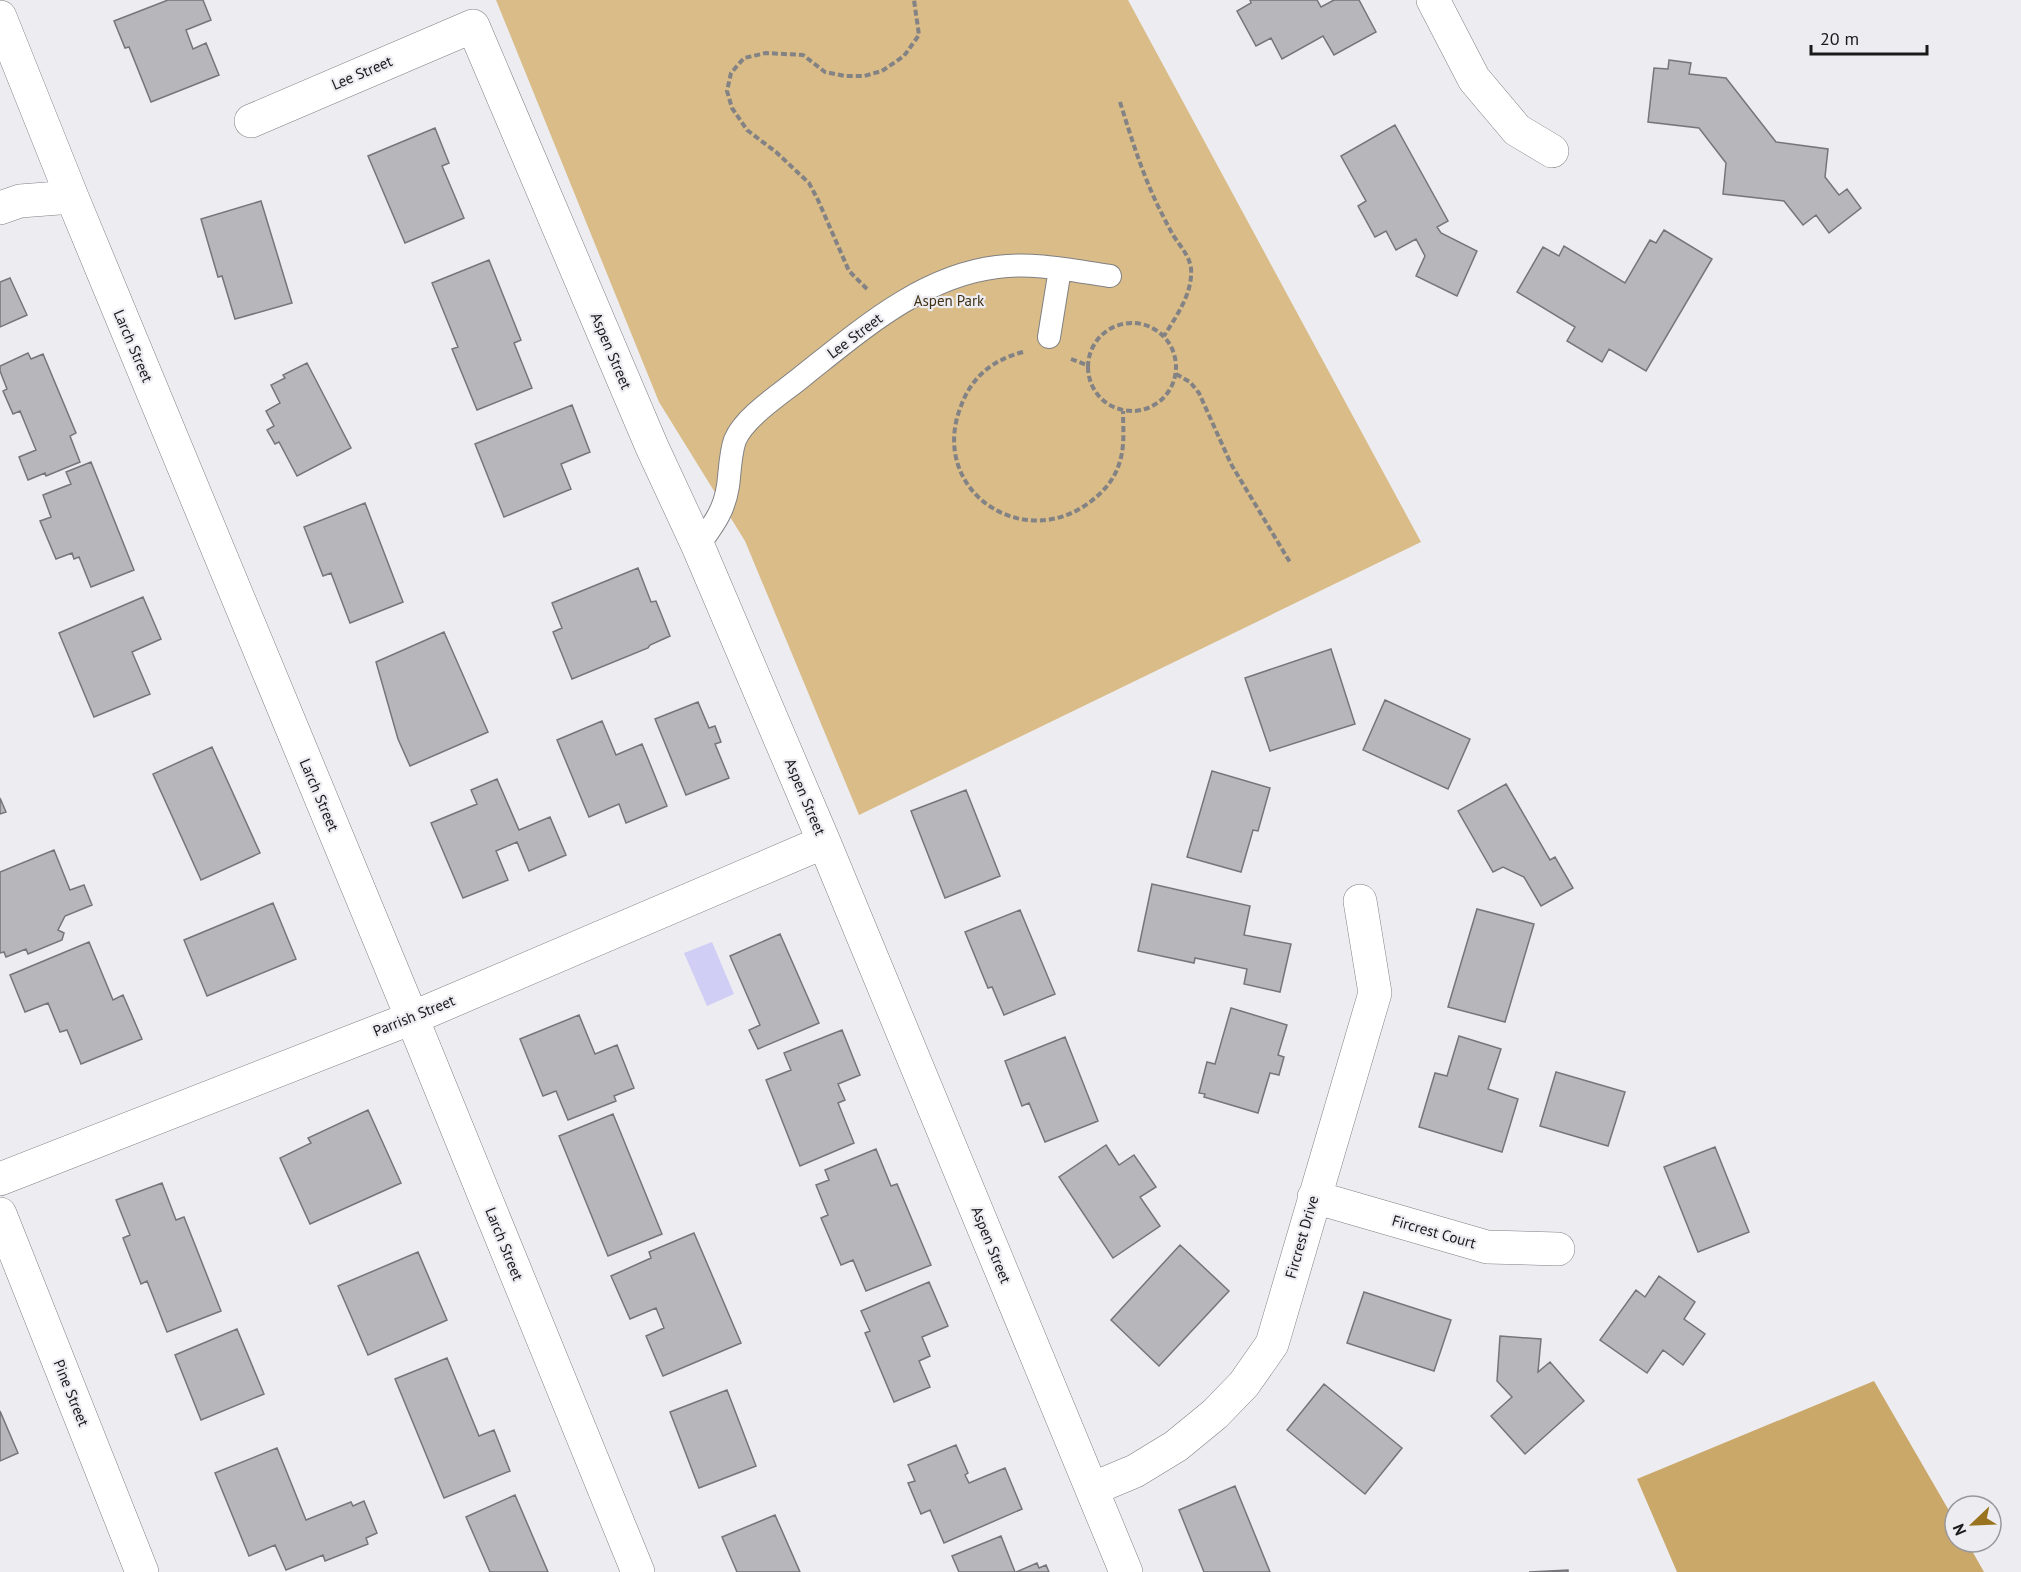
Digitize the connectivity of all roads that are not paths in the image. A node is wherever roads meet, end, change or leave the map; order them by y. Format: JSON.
{"nodes":[{"id":1,"x":1433,"y":0,"type":"edge"},
{"id":2,"x":0,"y":17,"type":"edge"},
{"id":3,"x":473,"y":26,"type":"joint"},
{"id":4,"x":251,"y":121,"type":"dead end"},
{"id":5,"x":1552,"y":151,"type":"dead end"},
{"id":6,"x":72,"y":197,"type":"junction"},
{"id":7,"x":0,"y":208,"type":"edge"},
{"id":8,"x":1060,"y":269,"type":"junction"},
{"id":9,"x":1110,"y":276,"type":"dead end"},
{"id":10,"x":1048,"y":338,"type":"dead end"},
{"id":11,"x":698,"y":546,"type":"junction"},
{"id":12,"x":824,"y":842,"type":"junction"},
{"id":13,"x":1360,"y":901,"type":"dead end"},
{"id":14,"x":412,"y":1017,"type":"junction"},
{"id":15,"x":0,"y":1179,"type":"edge"},
{"id":16,"x":1314,"y":1197,"type":"junction"},
{"id":17,"x":0,"y":1214,"type":"edge"},
{"id":18,"x":1558,"y":1249,"type":"dead end"},
{"id":19,"x":1092,"y":1489,"type":"junction"},
{"id":20,"x":141,"y":1572,"type":"edge"},
{"id":21,"x":638,"y":1572,"type":"edge"},
{"id":22,"x":1126,"y":1572,"type":"edge"}],
"edges":[{"from":1,"to":5,"type":"street"},
{"from":2,"to":6,"type":"street","name":"Larch Street"},
{"from":3,"to":4,"type":"street","name":"Lee Street"},
{"from":3,"to":11,"type":"street","name":"Aspen Street"},
{"from":6,"to":7,"type":"street"},
{"from":6,"to":14,"type":"street","name":"Larch Street"},
{"from":8,"to":9,"type":"lane","name":"Lee Street"},
{"from":8,"to":10,"type":"lane"},
{"from":8,"to":11,"type":"lane","name":"Lee Street"},
{"from":11,"to":12,"type":"street","name":"Aspen Street"},
{"from":12,"to":14,"type":"street","name":"Parrish Street"},
{"from":12,"to":19,"type":"street","name":"Aspen Street"},
{"from":13,"to":16,"type":"street","name":"Fircrest Drive"},
{"from":14,"to":15,"type":"street","name":"Parrish Street"},
{"from":14,"to":21,"type":"street","name":"Larch Street"},
{"from":16,"to":18,"type":"street","name":"Fircrest Court"},
{"from":16,"to":19,"type":"street","name":"Fircrest Drive"},
{"from":17,"to":20,"type":"street","name":"Pine Street"},
{"from":19,"to":22,"type":"street","name":"Aspen Street"}]}
